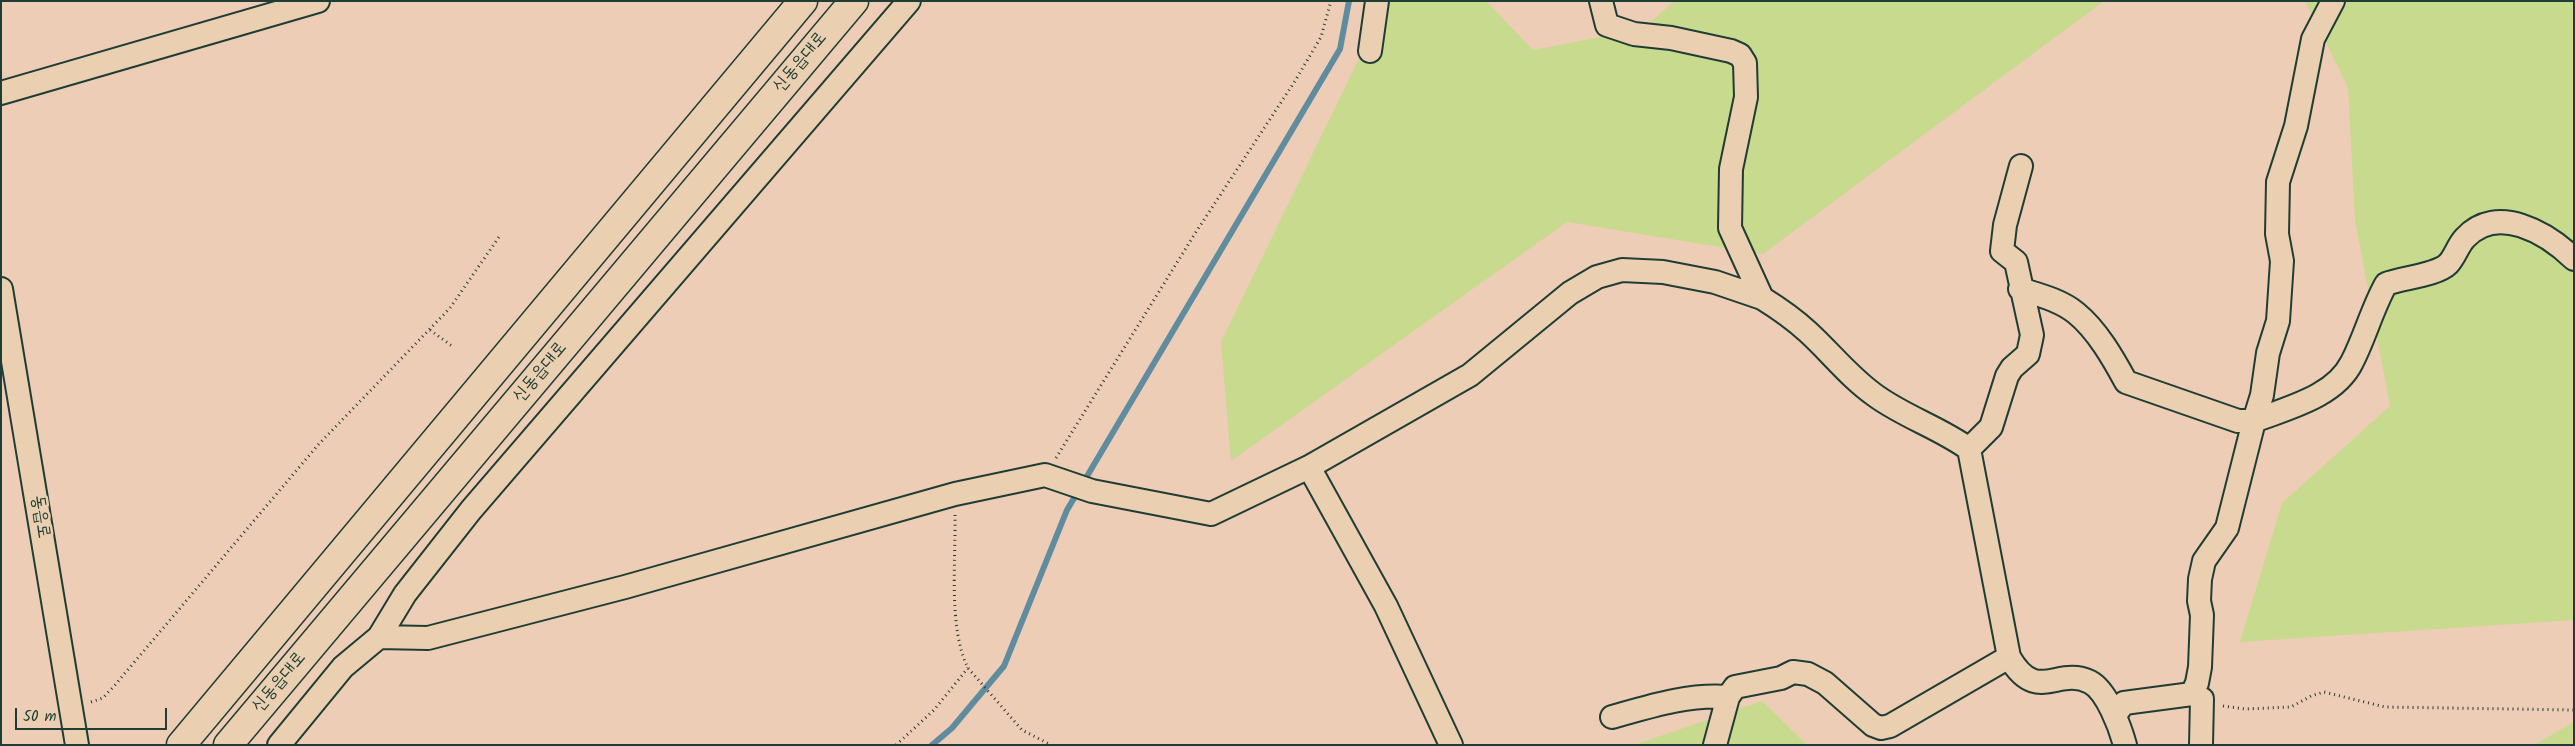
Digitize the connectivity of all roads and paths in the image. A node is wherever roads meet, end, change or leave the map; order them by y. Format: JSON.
{"nodes":[{"id":1,"x":318,"y":1,"type":"edge"},
{"id":2,"x":803,"y":1,"type":"edge"},
{"id":3,"x":854,"y":1,"type":"edge"},
{"id":4,"x":909,"y":1,"type":"edge"},
{"id":5,"x":1331,"y":1,"type":"edge"},
{"id":6,"x":1377,"y":1,"type":"edge"},
{"id":7,"x":1601,"y":1,"type":"edge"},
{"id":8,"x":2333,"y":1,"type":"edge"},
{"id":9,"x":1370,"y":50,"type":"dead end"},
{"id":10,"x":1,"y":93,"type":"edge"},
{"id":11,"x":2021,"y":166,"type":"dead end"},
{"id":12,"x":498,"y":238,"type":"dead end"},
{"id":13,"x":2574,"y":259,"type":"edge"},
{"id":14,"x":1,"y":289,"type":"edge"},
{"id":15,"x":2020,"y":289,"type":"junction"},
{"id":16,"x":1762,"y":298,"type":"junction"},
{"id":17,"x":430,"y":330,"type":"junction"},
{"id":18,"x":452,"y":346,"type":"dead end"},
{"id":19,"x":2254,"y":421,"type":"junction"},
{"id":20,"x":1969,"y":449,"type":"junction"},
{"id":21,"x":1309,"y":467,"type":"junction"},
{"id":22,"x":1050,"y":477,"type":"junction"},
{"id":23,"x":955,"y":494,"type":"junction"},
{"id":24,"x":379,"y":637,"type":"junction"},
{"id":25,"x":2009,"y":657,"type":"junction"},
{"id":26,"x":968,"y":668,"type":"junction"},
{"id":27,"x":2196,"y":696,"type":"junction"},
{"id":28,"x":1728,"y":697,"type":"junction"},
{"id":29,"x":71,"y":707,"type":"junction"},
{"id":30,"x":2574,"y":710,"type":"edge"},
{"id":31,"x":2114,"y":714,"type":"junction"},
{"id":32,"x":1612,"y":717,"type":"dead end"},
{"id":33,"x":77,"y":745,"type":"edge"},
{"id":34,"x":182,"y":745,"type":"edge"},
{"id":35,"x":228,"y":745,"type":"edge"},
{"id":36,"x":279,"y":745,"type":"edge"},
{"id":37,"x":896,"y":745,"type":"edge"},
{"id":38,"x":1051,"y":745,"type":"edge"},
{"id":39,"x":1451,"y":745,"type":"edge"},
{"id":40,"x":1715,"y":745,"type":"edge"},
{"id":41,"x":2125,"y":745,"type":"edge"},
{"id":42,"x":2201,"y":745,"type":"edge"}],
"edges":[{"from":1,"to":10,"type":"street"},
{"from":2,"to":34,"type":"main road","name":"신동읍대로"},
{"from":3,"to":35,"type":"main road","name":"신동읍대로"},
{"from":4,"to":24,"type":"street"},
{"from":5,"to":22,"type":"path"},
{"from":6,"to":9,"type":"street"},
{"from":7,"to":16,"type":"street"},
{"from":8,"to":19,"type":"street"},
{"from":11,"to":15,"type":"street"},
{"from":12,"to":17,"type":"path"},
{"from":13,"to":19,"type":"street"},
{"from":14,"to":29,"type":"street","name":"동읍로"},
{"from":15,"to":19,"type":"street"},
{"from":15,"to":20,"type":"street"},
{"from":16,"to":20,"type":"street"},
{"from":16,"to":21,"type":"street"},
{"from":17,"to":18,"type":"path"},
{"from":17,"to":29,"type":"path"},
{"from":19,"to":27,"type":"street"},
{"from":20,"to":25,"type":"street"},
{"from":21,"to":22,"type":"street"},
{"from":21,"to":39,"type":"street"},
{"from":22,"to":23,"type":"street"},
{"from":23,"to":24,"type":"street"},
{"from":23,"to":26,"type":"path"},
{"from":24,"to":36,"type":"street"},
{"from":25,"to":28,"type":"street"},
{"from":25,"to":31,"type":"street"},
{"from":26,"to":37,"type":"path"},
{"from":26,"to":38,"type":"path"},
{"from":27,"to":30,"type":"path"},
{"from":27,"to":31,"type":"street"},
{"from":27,"to":42,"type":"street"},
{"from":28,"to":32,"type":"street"},
{"from":28,"to":40,"type":"street"},
{"from":29,"to":33,"type":"street","name":"동읍로"},
{"from":31,"to":41,"type":"street"}]}
